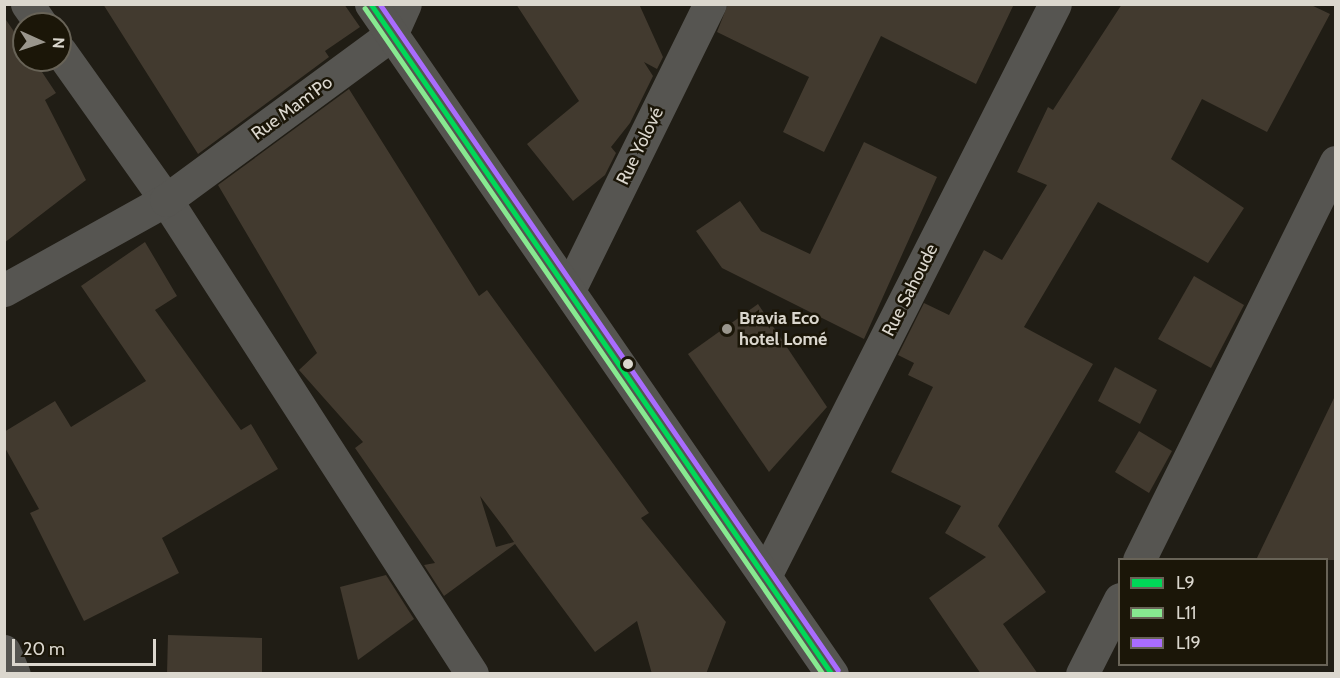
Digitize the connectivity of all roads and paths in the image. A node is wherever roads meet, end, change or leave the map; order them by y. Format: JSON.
{"nodes":[{"id":1,"x":370,"y":4,"type":"edge"},
{"id":2,"x":405,"y":4,"type":"edge"},
{"id":3,"x":711,"y":4,"type":"edge"},
{"id":4,"x":1055,"y":4,"type":"edge"},
{"id":5,"x":392,"y":35,"type":"junction"},
{"id":6,"x":72,"y":68,"type":"edge"},
{"id":7,"x":1335,"y":162,"type":"edge"},
{"id":8,"x":166,"y":200,"type":"junction"},
{"id":9,"x":570,"y":288,"type":"junction"},
{"id":10,"x":4,"y":290,"type":"edge"},
{"id":11,"x":1140,"y":558,"type":"edge"},
{"id":12,"x":765,"y":576,"type":"junction"},
{"id":13,"x":1118,"y":601,"type":"edge"},
{"id":14,"x":4,"y":651,"type":"edge"},
{"id":15,"x":14,"y":674,"type":"edge"},
{"id":16,"x":472,"y":674,"type":"edge"},
{"id":17,"x":832,"y":674,"type":"edge"},
{"id":18,"x":1082,"y":674,"type":"edge"}],
"edges":[{"from":1,"to":5,"type":"street"},
{"from":2,"to":5,"type":"street"},
{"from":3,"to":9,"type":"street","name":"Rue Yolové"},
{"from":4,"to":12,"type":"street","name":"Rue Sahoude"},
{"from":5,"to":8,"type":"street","name":"Rue Mam'Po"},
{"from":5,"to":9,"type":"street"},
{"from":6,"to":8,"type":"street"},
{"from":7,"to":11,"type":"street"},
{"from":8,"to":10,"type":"street","name":"Rue Mam'Po"},
{"from":8,"to":16,"type":"street"},
{"from":9,"to":12,"type":"street"},
{"from":12,"to":17,"type":"street"},
{"from":13,"to":18,"type":"street"},
{"from":14,"to":15,"type":"street"}]}
